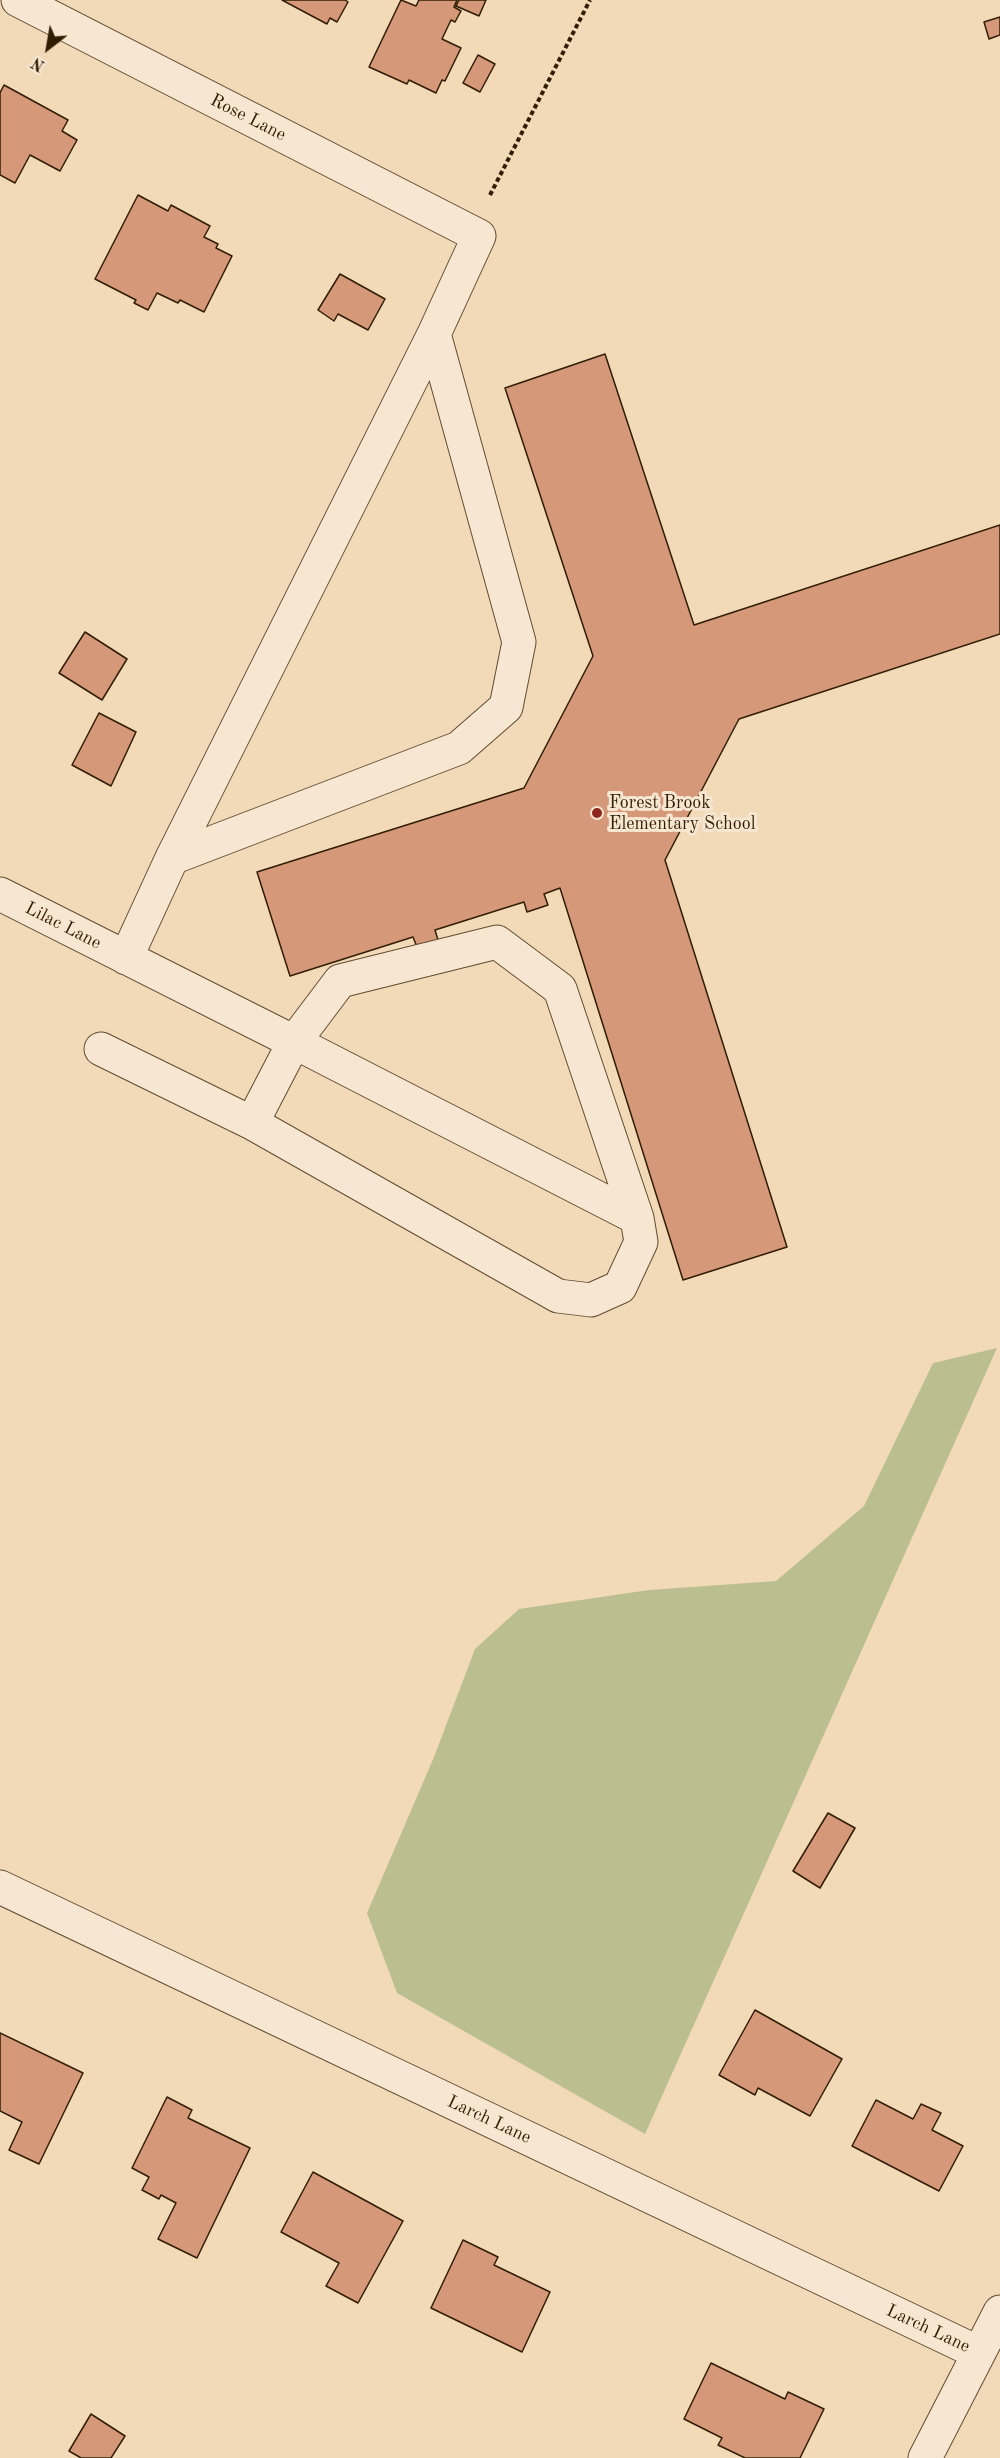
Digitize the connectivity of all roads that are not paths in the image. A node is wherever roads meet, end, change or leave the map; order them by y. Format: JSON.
{"nodes":[{"id":1,"x":18,"y":0,"type":"edge"},
{"id":2,"x":434,"y":333,"type":"junction"},
{"id":3,"x":172,"y":858,"type":"junction"},
{"id":4,"x":0,"y":894,"type":"edge"},
{"id":5,"x":126,"y":958,"type":"junction"},
{"id":6,"x":294,"y":1042,"type":"junction"},
{"id":7,"x":101,"y":1049,"type":"dead end"},
{"id":8,"x":252,"y":1123,"type":"junction"},
{"id":9,"x":637,"y":1218,"type":"junction"},
{"id":10,"x":0,"y":1887,"type":"edge"},
{"id":11,"x":1000,"y":2312,"type":"edge"},
{"id":12,"x":979,"y":2354,"type":"junction"},
{"id":13,"x":925,"y":2458,"type":"edge"}],
"edges":[{"from":1,"to":2,"type":"street","name":"Rose Lane"},
{"from":2,"to":3,"type":"street"},
{"from":2,"to":3,"type":"street"},
{"from":3,"to":5,"type":"street"},
{"from":4,"to":5,"type":"street","name":"Lilac Lane"},
{"from":5,"to":6,"type":"street","name":"Lilac Lane"},
{"from":6,"to":8,"type":"street"},
{"from":6,"to":9,"type":"street","name":"Lilac Lane"},
{"from":6,"to":9,"type":"street"},
{"from":7,"to":8,"type":"street"},
{"from":8,"to":9,"type":"street"},
{"from":10,"to":12,"type":"street","name":"Larch Lane"},
{"from":11,"to":12,"type":"street"},
{"from":12,"to":13,"type":"street"}]}
